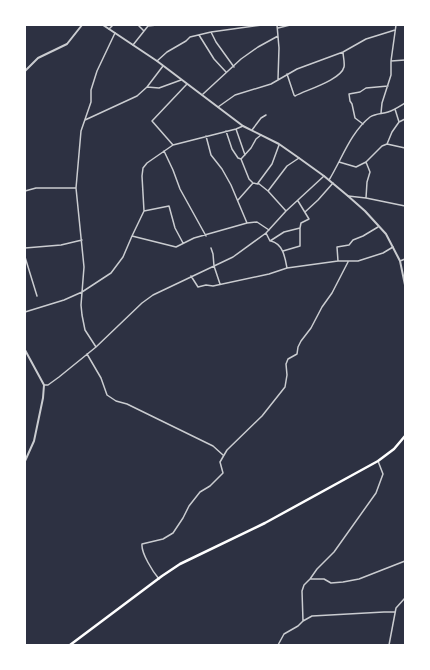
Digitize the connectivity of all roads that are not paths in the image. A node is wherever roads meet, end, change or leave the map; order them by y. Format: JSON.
{"nodes":[{"id":1,"x":82,"y":25,"type":"edge"},
{"id":2,"x":103,"y":25,"type":"edge"},
{"id":3,"x":113,"y":25,"type":"edge"},
{"id":4,"x":138,"y":25,"type":"edge"},
{"id":5,"x":157,"y":25,"type":"edge"},
{"id":6,"x":239,"y":25,"type":"edge"},
{"id":7,"x":262,"y":25,"type":"edge"},
{"id":8,"x":290,"y":25,"type":"edge"},
{"id":9,"x":396,"y":25,"type":"edge"},
{"id":10,"x":277,"y":26,"type":"edge"},
{"id":11,"x":238,"y":28,"type":"junction"},
{"id":12,"x":109,"y":29,"type":"junction"},
{"id":13,"x":395,"y":30,"type":"junction"},
{"id":14,"x":144,"y":31,"type":"junction"},
{"id":15,"x":212,"y":32,"type":"junction"},
{"id":16,"x":115,"y":33,"type":"junction"},
{"id":17,"x":199,"y":35,"type":"junction"},
{"id":18,"x":278,"y":36,"type":"junction"},
{"id":19,"x":133,"y":45,"type":"junction"},
{"id":20,"x":343,"y":52,"type":"junction"},
{"id":21,"x":405,"y":60,"type":"edge"},
{"id":22,"x":157,"y":61,"type":"junction"},
{"id":23,"x":391,"y":62,"type":"junction"},
{"id":24,"x":163,"y":66,"type":"junction"},
{"id":25,"x":234,"y":67,"type":"junction"},
{"id":26,"x":25,"y":71,"type":"edge"},
{"id":27,"x":226,"y":72,"type":"junction"},
{"id":28,"x":287,"y":74,"type":"junction"},
{"id":29,"x":278,"y":79,"type":"junction"},
{"id":30,"x":181,"y":80,"type":"junction"},
{"id":31,"x":187,"y":84,"type":"junction"},
{"id":32,"x":388,"y":86,"type":"junction"},
{"id":33,"x":147,"y":87,"type":"junction"},
{"id":34,"x":202,"y":95,"type":"junction"},
{"id":35,"x":405,"y":103,"type":"edge"},
{"id":36,"x":218,"y":107,"type":"junction"},
{"id":37,"x":395,"y":109,"type":"junction"},
{"id":38,"x":381,"y":113,"type":"junction"},
{"id":39,"x":266,"y":115,"type":"dead end"},
{"id":40,"x":405,"y":119,"type":"edge"},
{"id":41,"x":84,"y":120,"type":"junction"},
{"id":42,"x":399,"y":122,"type":"junction"},
{"id":43,"x":363,"y":124,"type":"junction"},
{"id":44,"x":243,"y":126,"type":"junction"},
{"id":45,"x":236,"y":129,"type":"junction"},
{"id":46,"x":252,"y":130,"type":"junction"},
{"id":47,"x":226,"y":131,"type":"junction"},
{"id":48,"x":261,"y":135,"type":"junction"},
{"id":49,"x":206,"y":136,"type":"junction"},
{"id":50,"x":279,"y":144,"type":"junction"},
{"id":51,"x":387,"y":144,"type":"junction"},
{"id":52,"x":173,"y":145,"type":"junction"},
{"id":53,"x":405,"y":148,"type":"edge"},
{"id":54,"x":164,"y":151,"type":"junction"},
{"id":55,"x":245,"y":155,"type":"junction"},
{"id":56,"x":299,"y":158,"type":"junction"},
{"id":57,"x":241,"y":159,"type":"junction"},
{"id":58,"x":338,"y":162,"type":"junction"},
{"id":59,"x":366,"y":162,"type":"junction"},
{"id":60,"x":324,"y":176,"type":"junction"},
{"id":61,"x":329,"y":180,"type":"junction"},
{"id":62,"x":253,"y":183,"type":"junction"},
{"id":63,"x":258,"y":183,"type":"junction"},
{"id":64,"x":333,"y":183,"type":"junction"},
{"id":65,"x":76,"y":188,"type":"junction"},
{"id":66,"x":25,"y":191,"type":"edge"},
{"id":67,"x":268,"y":191,"type":"junction"},
{"id":68,"x":348,"y":196,"type":"junction"},
{"id":69,"x":366,"y":198,"type":"junction"},
{"id":70,"x":238,"y":201,"type":"junction"},
{"id":71,"x":298,"y":201,"type":"junction"},
{"id":72,"x":405,"y":206,"type":"edge"},
{"id":73,"x":144,"y":211,"type":"junction"},
{"id":74,"x":286,"y":211,"type":"junction"},
{"id":75,"x":305,"y":212,"type":"junction"},
{"id":76,"x":247,"y":223,"type":"junction"},
{"id":77,"x":379,"y":226,"type":"junction"},
{"id":78,"x":300,"y":228,"type":"junction"},
{"id":79,"x":269,"y":230,"type":"junction"},
{"id":80,"x":266,"y":233,"type":"junction"},
{"id":81,"x":132,"y":236,"type":"junction"},
{"id":82,"x":206,"y":236,"type":"junction"},
{"id":83,"x":82,"y":240,"type":"junction"},
{"id":84,"x":270,"y":241,"type":"junction"},
{"id":85,"x":183,"y":243,"type":"junction"},
{"id":86,"x":393,"y":247,"type":"junction"},
{"id":87,"x":25,"y":248,"type":"edge"},
{"id":88,"x":210,"y":248,"type":"dead end"},
{"id":89,"x":283,"y":251,"type":"junction"},
{"id":90,"x":25,"y":257,"type":"edge"},
{"id":91,"x":405,"y":259,"type":"edge"},
{"id":92,"x":338,"y":261,"type":"junction"},
{"id":93,"x":400,"y":261,"type":"junction"},
{"id":94,"x":348,"y":262,"type":"junction"},
{"id":95,"x":214,"y":266,"type":"junction"},
{"id":96,"x":287,"y":268,"type":"junction"},
{"id":97,"x":192,"y":276,"type":"junction"},
{"id":98,"x":220,"y":284,"type":"junction"},
{"id":99,"x":405,"y":285,"type":"edge"},
{"id":100,"x":82,"y":292,"type":"junction"},
{"id":101,"x":37,"y":296,"type":"dead end"},
{"id":102,"x":25,"y":312,"type":"edge"},
{"id":103,"x":96,"y":347,"type":"junction"},
{"id":104,"x":25,"y":350,"type":"edge"},
{"id":105,"x":87,"y":354,"type":"junction"},
{"id":106,"x":44,"y":385,"type":"junction"},
{"id":107,"x":405,"y":436,"type":"edge"},
{"id":108,"x":223,"y":455,"type":"junction"},
{"id":109,"x":25,"y":461,"type":"edge"},
{"id":110,"x":378,"y":461,"type":"junction"},
{"id":111,"x":405,"y":562,"type":"edge"},
{"id":112,"x":158,"y":579,"type":"junction"},
{"id":113,"x":310,"y":579,"type":"junction"},
{"id":114,"x":405,"y":598,"type":"edge"},
{"id":115,"x":395,"y":612,"type":"junction"},
{"id":116,"x":303,"y":621,"type":"junction"},
{"id":117,"x":70,"y":645,"type":"edge"},
{"id":118,"x":278,"y":645,"type":"edge"},
{"id":119,"x":389,"y":645,"type":"edge"}],
"edges":[{"from":1,"to":26,"type":"street"},
{"from":2,"to":12,"type":"street"},
{"from":3,"to":12,"type":"street"},
{"from":4,"to":14,"type":"street"},
{"from":5,"to":14,"type":"street"},
{"from":6,"to":11,"type":"street"},
{"from":7,"to":11,"type":"street"},
{"from":8,"to":10,"type":"street"},
{"from":9,"to":13,"type":"street"},
{"from":10,"to":18,"type":"street"},
{"from":11,"to":15,"type":"street"},
{"from":12,"to":16,"type":"street"},
{"from":13,"to":20,"type":"street"},
{"from":13,"to":23,"type":"street"},
{"from":14,"to":19,"type":"street"},
{"from":15,"to":17,"type":"street"},
{"from":15,"to":25,"type":"street"},
{"from":16,"to":19,"type":"street"},
{"from":16,"to":41,"type":"street"},
{"from":17,"to":22,"type":"street"},
{"from":17,"to":27,"type":"street"},
{"from":18,"to":25,"type":"street"},
{"from":18,"to":29,"type":"street"},
{"from":19,"to":22,"type":"street"},
{"from":20,"to":28,"type":"street"},
{"from":20,"to":28,"type":"street"},
{"from":21,"to":23,"type":"street"},
{"from":22,"to":24,"type":"street"},
{"from":23,"to":32,"type":"street"},
{"from":24,"to":30,"type":"street"},
{"from":24,"to":33,"type":"street"},
{"from":25,"to":27,"type":"street"},
{"from":27,"to":34,"type":"street"},
{"from":28,"to":29,"type":"street"},
{"from":29,"to":36,"type":"street"},
{"from":30,"to":31,"type":"street"},
{"from":30,"to":33,"type":"street"},
{"from":31,"to":34,"type":"street"},
{"from":31,"to":52,"type":"street"},
{"from":32,"to":38,"type":"street"},
{"from":32,"to":43,"type":"street"},
{"from":33,"to":41,"type":"street"},
{"from":34,"to":36,"type":"street"},
{"from":35,"to":37,"type":"street"},
{"from":36,"to":44,"type":"street"},
{"from":37,"to":38,"type":"street"},
{"from":37,"to":42,"type":"street"},
{"from":38,"to":43,"type":"street"},
{"from":39,"to":46,"type":"street"},
{"from":40,"to":42,"type":"street"},
{"from":41,"to":65,"type":"street"},
{"from":42,"to":51,"type":"street"},
{"from":43,"to":58,"type":"street"},
{"from":44,"to":45,"type":"street"},
{"from":44,"to":46,"type":"street"},
{"from":45,"to":47,"type":"street"},
{"from":45,"to":55,"type":"street"},
{"from":46,"to":48,"type":"street"},
{"from":47,"to":49,"type":"street"},
{"from":47,"to":57,"type":"street"},
{"from":48,"to":50,"type":"street"},
{"from":48,"to":55,"type":"street"},
{"from":49,"to":52,"type":"street"},
{"from":49,"to":70,"type":"street"},
{"from":50,"to":56,"type":"street"},
{"from":50,"to":63,"type":"street"},
{"from":51,"to":53,"type":"street"},
{"from":51,"to":59,"type":"street"},
{"from":52,"to":54,"type":"street"},
{"from":54,"to":73,"type":"street"},
{"from":54,"to":82,"type":"street"},
{"from":55,"to":57,"type":"street"},
{"from":56,"to":60,"type":"street"},
{"from":56,"to":67,"type":"street"},
{"from":57,"to":62,"type":"street"},
{"from":58,"to":59,"type":"street"},
{"from":58,"to":61,"type":"street"},
{"from":59,"to":69,"type":"street"},
{"from":60,"to":61,"type":"street"},
{"from":60,"to":71,"type":"street"},
{"from":61,"to":64,"type":"street"},
{"from":62,"to":63,"type":"street"},
{"from":62,"to":70,"type":"street"},
{"from":63,"to":67,"type":"street"},
{"from":64,"to":68,"type":"street"},
{"from":64,"to":75,"type":"street"},
{"from":65,"to":66,"type":"street"},
{"from":65,"to":83,"type":"street"},
{"from":67,"to":74,"type":"street"},
{"from":68,"to":69,"type":"street"},
{"from":68,"to":77,"type":"street"},
{"from":69,"to":72,"type":"street"},
{"from":70,"to":76,"type":"street"},
{"from":71,"to":74,"type":"street"},
{"from":71,"to":75,"type":"street"},
{"from":73,"to":81,"type":"street"},
{"from":73,"to":85,"type":"street"},
{"from":74,"to":79,"type":"street"},
{"from":75,"to":78,"type":"street"},
{"from":76,"to":79,"type":"street"},
{"from":76,"to":82,"type":"street"},
{"from":77,"to":86,"type":"street"},
{"from":77,"to":92,"type":"street"},
{"from":78,"to":84,"type":"street"},
{"from":78,"to":89,"type":"street"},
{"from":79,"to":80,"type":"street"},
{"from":80,"to":84,"type":"street"},
{"from":80,"to":95,"type":"street"},
{"from":81,"to":85,"type":"street"},
{"from":81,"to":100,"type":"street"},
{"from":82,"to":85,"type":"street"},
{"from":83,"to":87,"type":"street"},
{"from":83,"to":100,"type":"street"},
{"from":84,"to":89,"type":"street"},
{"from":86,"to":93,"type":"street"},
{"from":86,"to":94,"type":"street"},
{"from":88,"to":95,"type":"street"},
{"from":89,"to":96,"type":"street"},
{"from":90,"to":101,"type":"street"},
{"from":91,"to":93,"type":"street"},
{"from":92,"to":94,"type":"street"},
{"from":92,"to":96,"type":"street"},
{"from":93,"to":99,"type":"street"},
{"from":94,"to":108,"type":"street"},
{"from":95,"to":97,"type":"street"},
{"from":95,"to":98,"type":"street"},
{"from":96,"to":98,"type":"street"},
{"from":97,"to":98,"type":"street"},
{"from":97,"to":103,"type":"street"},
{"from":100,"to":102,"type":"street"},
{"from":100,"to":103,"type":"street"},
{"from":103,"to":105,"type":"street"},
{"from":104,"to":106,"type":"street"},
{"from":105,"to":106,"type":"street"},
{"from":105,"to":108,"type":"street"},
{"from":106,"to":109,"type":"street"},
{"from":107,"to":110,"type":"main road"},
{"from":108,"to":112,"type":"street"},
{"from":110,"to":112,"type":"main road"},
{"from":110,"to":113,"type":"street"},
{"from":111,"to":113,"type":"street"},
{"from":112,"to":117,"type":"main road"},
{"from":113,"to":116,"type":"street"},
{"from":114,"to":115,"type":"street"},
{"from":115,"to":116,"type":"street"},
{"from":115,"to":119,"type":"street"},
{"from":116,"to":118,"type":"street"}]}
